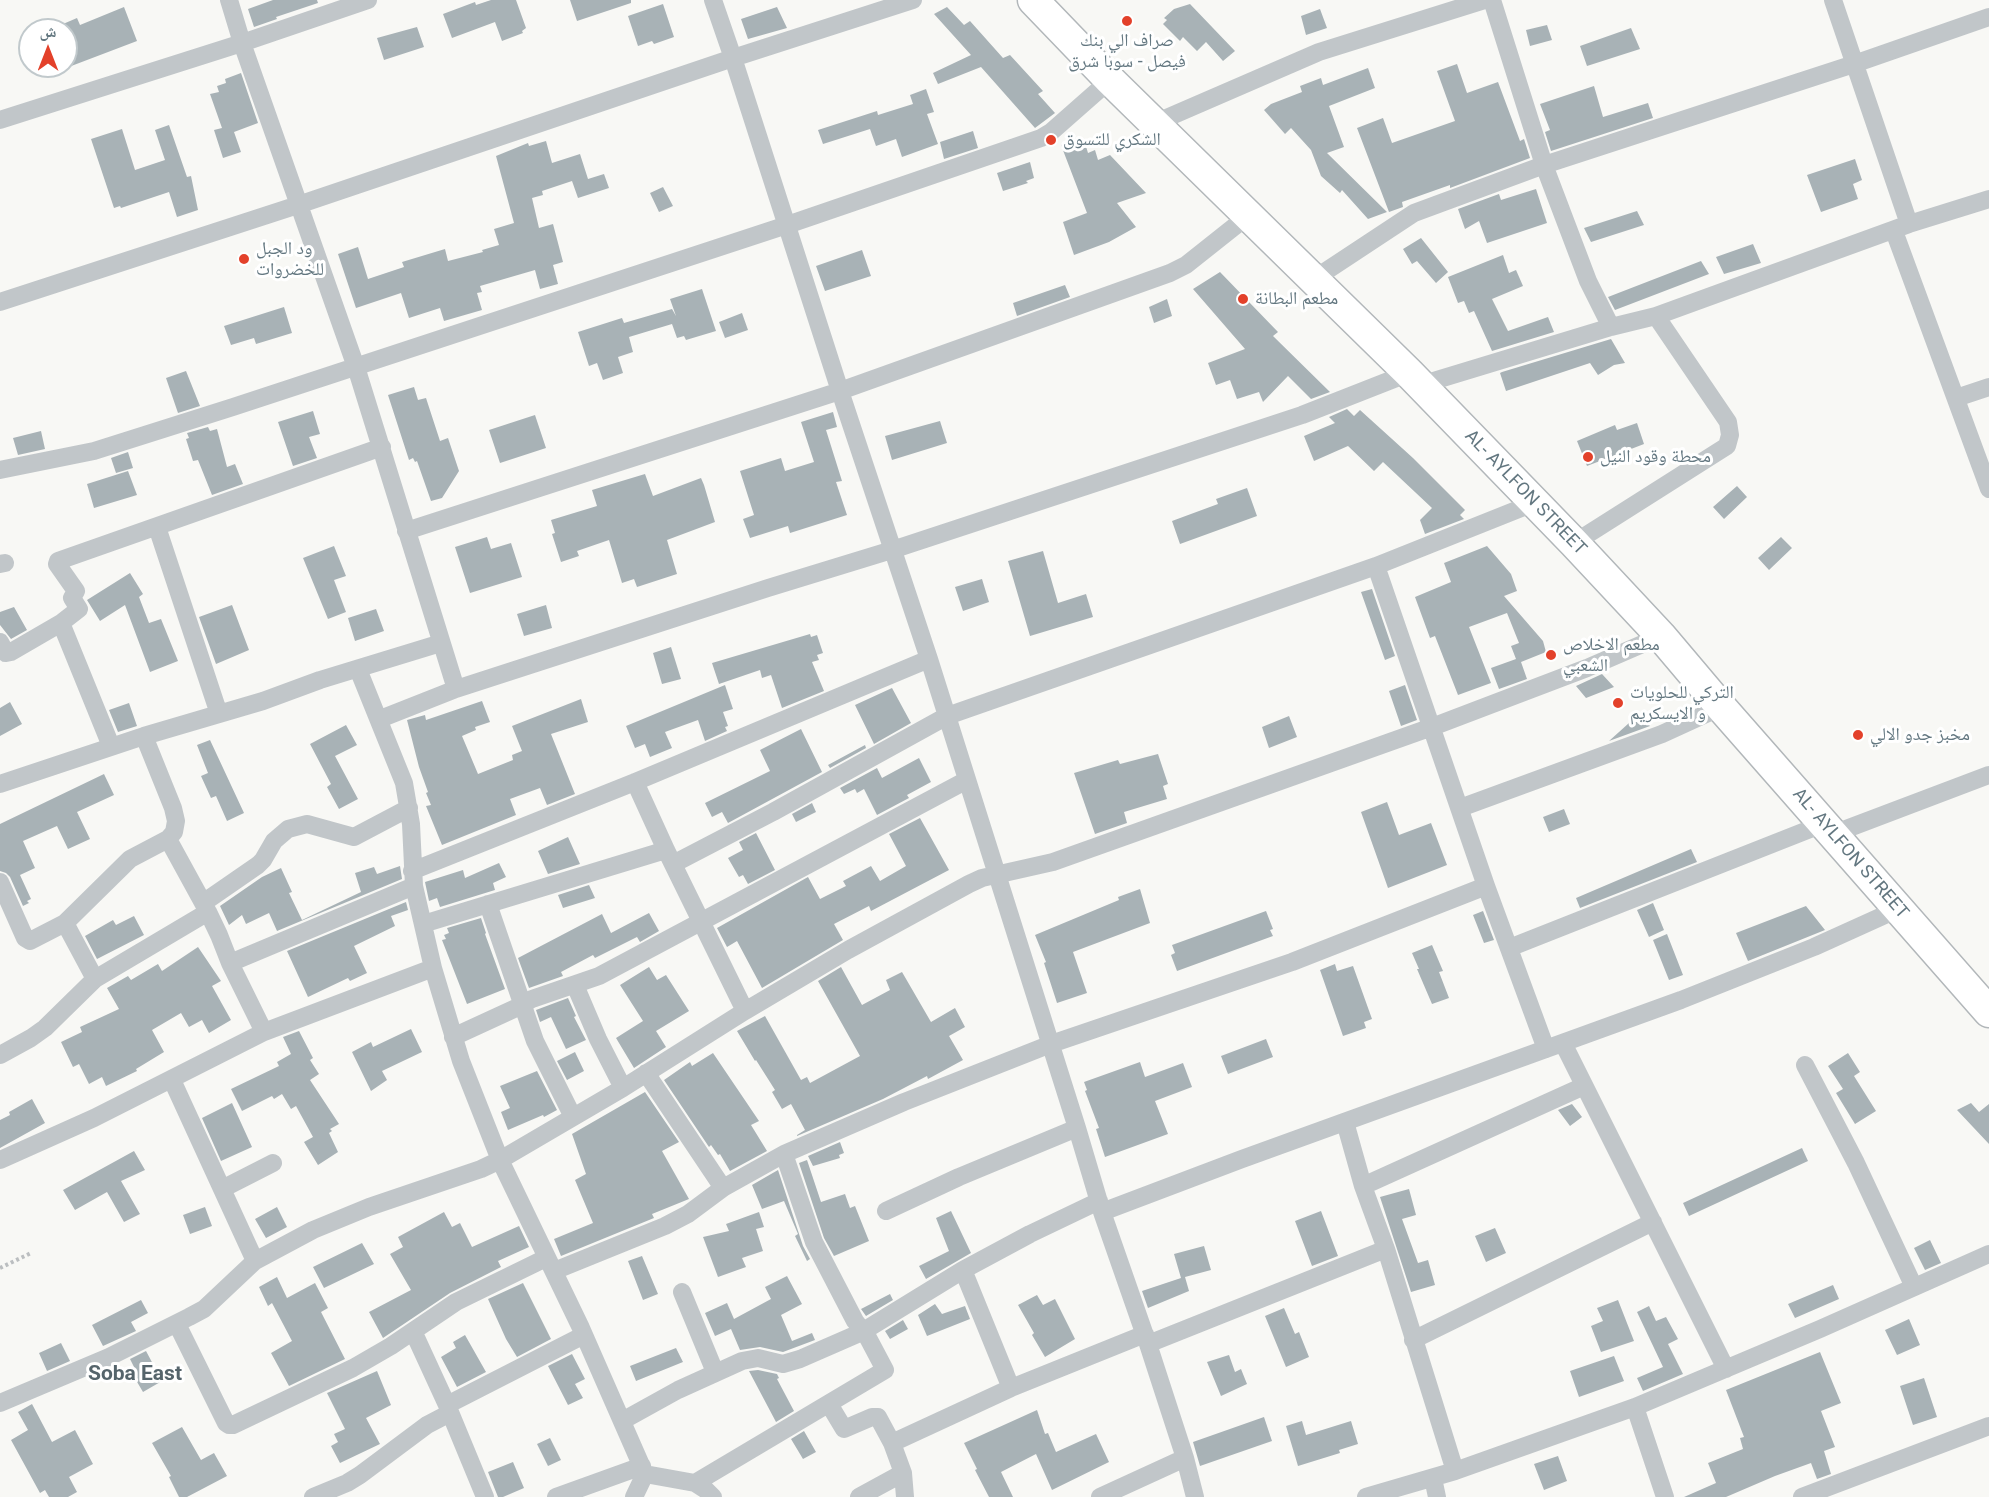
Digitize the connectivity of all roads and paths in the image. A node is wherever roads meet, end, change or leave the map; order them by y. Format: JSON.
{"nodes":[{"id":1,"x":229,"y":0,"type":"edge"},
{"id":2,"x":368,"y":0,"type":"edge"},
{"id":3,"x":713,"y":0,"type":"edge"},
{"id":4,"x":913,"y":0,"type":"edge"},
{"id":5,"x":1485,"y":0,"type":"edge"},
{"id":6,"x":1492,"y":0,"type":"edge"},
{"id":7,"x":1833,"y":0,"type":"edge"},
{"id":8,"x":1041,"y":3,"type":"edge"},
{"id":9,"x":1989,"y":17,"type":"edge"},
{"id":10,"x":242,"y":43,"type":"junction"},
{"id":11,"x":734,"y":58,"type":"junction"},
{"id":12,"x":1854,"y":64,"type":"junction"},
{"id":13,"x":1110,"y":80,"type":"junction"},
{"id":14,"x":0,"y":120,"type":"edge"},
{"id":15,"x":1155,"y":123,"type":"junction"},
{"id":16,"x":1544,"y":165,"type":"junction"},
{"id":17,"x":1989,"y":199,"type":"edge"},
{"id":18,"x":298,"y":205,"type":"junction"},
{"id":19,"x":1249,"y":215,"type":"junction"},
{"id":20,"x":787,"y":225,"type":"junction"},
{"id":21,"x":1902,"y":228,"type":"junction"},
{"id":22,"x":1314,"y":279,"type":"junction"},
{"id":23,"x":0,"y":302,"type":"edge"},
{"id":24,"x":1656,"y":316,"type":"junction"},
{"id":25,"x":1611,"y":327,"type":"junction"},
{"id":26,"x":356,"y":367,"type":"junction"},
{"id":27,"x":1414,"y":379,"type":"junction"},
{"id":28,"x":1989,"y":387,"type":"edge"},
{"id":29,"x":840,"y":391,"type":"junction"},
{"id":30,"x":1956,"y":398,"type":"junction"},
{"id":31,"x":382,"y":447,"type":"junction"},
{"id":32,"x":0,"y":470,"type":"edge"},
{"id":33,"x":1989,"y":489,"type":"edge"},
{"id":34,"x":1534,"y":503,"type":"junction"},
{"id":35,"x":157,"y":527,"type":"junction"},
{"id":36,"x":406,"y":531,"type":"junction"},
{"id":37,"x":1574,"y":543,"type":"junction"},
{"id":38,"x":892,"y":550,"type":"junction"},
{"id":39,"x":1376,"y":566,"type":"junction"},
{"id":40,"x":61,"y":623,"type":"junction"},
{"id":41,"x":1661,"y":636,"type":"junction"},
{"id":42,"x":0,"y":642,"type":"edge"},
{"id":43,"x":441,"y":643,"type":"junction"},
{"id":44,"x":929,"y":659,"type":"junction"},
{"id":45,"x":358,"y":669,"type":"junction"},
{"id":46,"x":456,"y":689,"type":"junction"},
{"id":47,"x":1721,"y":707,"type":"junction"},
{"id":48,"x":219,"y":714,"type":"junction"},
{"id":49,"x":946,"y":716,"type":"junction"},
{"id":50,"x":380,"y":719,"type":"junction"},
{"id":51,"x":1432,"y":727,"type":"junction"},
{"id":52,"x":144,"y":736,"type":"junction"},
{"id":53,"x":111,"y":746,"type":"junction"},
{"id":54,"x":1989,"y":775,"type":"edge"},
{"id":55,"x":966,"y":780,"type":"junction"},
{"id":56,"x":635,"y":782,"type":"junction"},
{"id":57,"x":0,"y":784,"type":"edge"},
{"id":58,"x":409,"y":808,"type":"junction"},
{"id":59,"x":1460,"y":808,"type":"junction"},
{"id":60,"x":1828,"y":829,"type":"junction"},
{"id":61,"x":168,"y":839,"type":"junction"},
{"id":62,"x":669,"y":857,"type":"junction"},
{"id":63,"x":998,"y":874,"type":"junction"},
{"id":64,"x":413,"y":878,"type":"junction"},
{"id":65,"x":0,"y":882,"type":"edge"},
{"id":66,"x":1486,"y":886,"type":"junction"},
{"id":67,"x":488,"y":904,"type":"junction"},
{"id":68,"x":206,"y":907,"type":"junction"},
{"id":69,"x":1898,"y":909,"type":"junction"},
{"id":70,"x":702,"y":922,"type":"junction"},
{"id":71,"x":65,"y":924,"type":"junction"},
{"id":72,"x":423,"y":924,"type":"junction"},
{"id":73,"x":1509,"y":948,"type":"junction"},
{"id":74,"x":230,"y":963,"type":"junction"},
{"id":75,"x":434,"y":968,"type":"junction"},
{"id":76,"x":95,"y":979,"type":"junction"},
{"id":77,"x":575,"y":985,"type":"junction"},
{"id":78,"x":522,"y":1005,"type":"junction"},
{"id":79,"x":746,"y":1011,"type":"junction"},
{"id":80,"x":1989,"y":1012,"type":"edge"},
{"id":81,"x":264,"y":1032,"type":"junction"},
{"id":82,"x":453,"y":1037,"type":"junction"},
{"id":83,"x":1051,"y":1044,"type":"junction"},
{"id":84,"x":1554,"y":1046,"type":"junction"},
{"id":85,"x":0,"y":1055,"type":"edge"},
{"id":86,"x":1805,"y":1065,"type":"dead end"},
{"id":87,"x":646,"y":1073,"type":"junction"},
{"id":88,"x":172,"y":1080,"type":"junction"},
{"id":89,"x":1584,"y":1086,"type":"junction"},
{"id":90,"x":623,"y":1088,"type":"junction"},
{"id":91,"x":573,"y":1117,"type":"junction"},
{"id":92,"x":1345,"y":1122,"type":"junction"},
{"id":93,"x":1077,"y":1128,"type":"junction"},
{"id":94,"x":784,"y":1154,"type":"junction"},
{"id":95,"x":0,"y":1160,"type":"edge"},
{"id":96,"x":500,"y":1160,"type":"junction"},
{"id":97,"x":273,"y":1163,"type":"dead end"},
{"id":98,"x":1363,"y":1186,"type":"junction"},
{"id":99,"x":723,"y":1188,"type":"junction"},
{"id":100,"x":222,"y":1189,"type":"junction"},
{"id":101,"x":1101,"y":1207,"type":"junction"},
{"id":102,"x":886,"y":1211,"type":"dead end"},
{"id":103,"x":1653,"y":1222,"type":"junction"},
{"id":104,"x":1386,"y":1250,"type":"junction"},
{"id":105,"x":31,"y":1253,"type":"dead end"},
{"id":106,"x":1989,"y":1254,"type":"edge"},
{"id":107,"x":255,"y":1261,"type":"junction"},
{"id":108,"x":550,"y":1264,"type":"junction"},
{"id":109,"x":0,"y":1268,"type":"edge"},
{"id":110,"x":963,"y":1270,"type":"junction"},
{"id":111,"x":1914,"y":1287,"type":"junction"},
{"id":112,"x":681,"y":1292,"type":"dead end"},
{"id":113,"x":177,"y":1324,"type":"junction"},
{"id":114,"x":413,"y":1331,"type":"junction"},
{"id":115,"x":862,"y":1332,"type":"junction"},
{"id":116,"x":584,"y":1335,"type":"junction"},
{"id":117,"x":1147,"y":1339,"type":"junction"},
{"id":118,"x":1413,"y":1340,"type":"junction"},
{"id":119,"x":1726,"y":1369,"type":"junction"},
{"id":120,"x":715,"y":1372,"type":"junction"},
{"id":121,"x":1011,"y":1388,"type":"junction"},
{"id":122,"x":0,"y":1403,"type":"edge"},
{"id":123,"x":829,"y":1404,"type":"junction"},
{"id":124,"x":1635,"y":1407,"type":"junction"},
{"id":125,"x":449,"y":1409,"type":"junction"},
{"id":126,"x":622,"y":1421,"type":"junction"},
{"id":127,"x":1989,"y":1426,"type":"edge"},
{"id":128,"x":892,"y":1443,"type":"junction"},
{"id":129,"x":1185,"y":1458,"type":"junction"},
{"id":130,"x":643,"y":1470,"type":"junction"},
{"id":131,"x":1455,"y":1471,"type":"junction"},
{"id":132,"x":903,"y":1473,"type":"junction"},
{"id":133,"x":1432,"y":1478,"type":"junction"},
{"id":134,"x":695,"y":1483,"type":"junction"},
{"id":135,"x":313,"y":1497,"type":"edge"},
{"id":136,"x":485,"y":1497,"type":"edge"},
{"id":137,"x":556,"y":1497,"type":"edge"},
{"id":138,"x":634,"y":1497,"type":"edge"},
{"id":139,"x":713,"y":1497,"type":"edge"},
{"id":140,"x":859,"y":1497,"type":"edge"},
{"id":141,"x":905,"y":1497,"type":"edge"},
{"id":142,"x":1101,"y":1497,"type":"edge"},
{"id":143,"x":1195,"y":1497,"type":"edge"},
{"id":144,"x":1366,"y":1497,"type":"edge"},
{"id":145,"x":1437,"y":1497,"type":"edge"},
{"id":146,"x":1665,"y":1497,"type":"edge"},
{"id":147,"x":1802,"y":1497,"type":"edge"}],
"edges":[{"from":1,"to":10,"type":"street"},
{"from":2,"to":10,"type":"street"},
{"from":3,"to":11,"type":"street"},
{"from":4,"to":11,"type":"street"},
{"from":5,"to":15,"type":"street"},
{"from":6,"to":16,"type":"street"},
{"from":7,"to":12,"type":"street"},
{"from":8,"to":13,"type":"highway","name":"AL- AYLFON STREET"},
{"from":9,"to":12,"type":"street"},
{"from":10,"to":14,"type":"street"},
{"from":10,"to":18,"type":"street"},
{"from":11,"to":18,"type":"street"},
{"from":11,"to":20,"type":"street"},
{"from":12,"to":16,"type":"street"},
{"from":12,"to":21,"type":"street"},
{"from":13,"to":15,"type":"highway","name":"AL- AYLFON STREET"},
{"from":13,"to":20,"type":"street"},
{"from":15,"to":19,"type":"highway","name":"AL- AYLFON STREET"},
{"from":16,"to":22,"type":"street"},
{"from":16,"to":25,"type":"street"},
{"from":17,"to":21,"type":"street"},
{"from":18,"to":23,"type":"street"},
{"from":18,"to":26,"type":"street"},
{"from":19,"to":22,"type":"highway","name":"AL- AYLFON STREET"},
{"from":19,"to":29,"type":"street"},
{"from":20,"to":26,"type":"street"},
{"from":20,"to":29,"type":"street"},
{"from":21,"to":24,"type":"street"},
{"from":21,"to":30,"type":"street"},
{"from":22,"to":27,"type":"highway","name":"AL- AYLFON STREET"},
{"from":24,"to":25,"type":"street"},
{"from":24,"to":37,"type":"street"},
{"from":25,"to":27,"type":"street"},
{"from":26,"to":31,"type":"street"},
{"from":26,"to":32,"type":"street"},
{"from":27,"to":34,"type":"highway","name":"AL- AYLFON STREET"},
{"from":27,"to":38,"type":"street"},
{"from":28,"to":30,"type":"street"},
{"from":29,"to":36,"type":"street"},
{"from":29,"to":38,"type":"street"},
{"from":30,"to":33,"type":"street"},
{"from":31,"to":35,"type":"street"},
{"from":31,"to":36,"type":"street"},
{"from":34,"to":37,"type":"highway","name":"AL- AYLFON STREET"},
{"from":34,"to":39,"type":"street"},
{"from":35,"to":40,"type":"street"},
{"from":35,"to":48,"type":"street"},
{"from":36,"to":43,"type":"street"},
{"from":37,"to":41,"type":"highway","name":"AL- AYLFON STREET"},
{"from":38,"to":44,"type":"street"},
{"from":38,"to":46,"type":"street"},
{"from":39,"to":49,"type":"street"},
{"from":39,"to":51,"type":"street"},
{"from":40,"to":42,"type":"street"},
{"from":40,"to":53,"type":"street"},
{"from":41,"to":47,"type":"highway","name":"AL- AYLFON STREET"},
{"from":41,"to":51,"type":"street"},
{"from":43,"to":45,"type":"street"},
{"from":43,"to":46,"type":"street"},
{"from":44,"to":49,"type":"street"},
{"from":44,"to":56,"type":"street"},
{"from":45,"to":48,"type":"street"},
{"from":45,"to":50,"type":"street"},
{"from":46,"to":50,"type":"street"},
{"from":47,"to":59,"type":"street"},
{"from":47,"to":60,"type":"highway","name":"AL- AYLFON STREET"},
{"from":48,"to":52,"type":"street"},
{"from":49,"to":55,"type":"street"},
{"from":49,"to":62,"type":"street"},
{"from":50,"to":58,"type":"street"},
{"from":51,"to":59,"type":"street"},
{"from":51,"to":63,"type":"street"},
{"from":52,"to":53,"type":"street"},
{"from":52,"to":61,"type":"street"},
{"from":53,"to":57,"type":"street"},
{"from":54,"to":60,"type":"street"},
{"from":55,"to":63,"type":"street"},
{"from":55,"to":70,"type":"street"},
{"from":56,"to":62,"type":"street"},
{"from":56,"to":64,"type":"street"},
{"from":58,"to":64,"type":"street"},
{"from":58,"to":68,"type":"street"},
{"from":59,"to":66,"type":"street"},
{"from":60,"to":69,"type":"highway","name":"AL- AYLFON STREET"},
{"from":60,"to":73,"type":"street"},
{"from":61,"to":68,"type":"street"},
{"from":61,"to":71,"type":"street"},
{"from":62,"to":67,"type":"street"},
{"from":62,"to":70,"type":"street"},
{"from":63,"to":79,"type":"street"},
{"from":63,"to":83,"type":"street"},
{"from":64,"to":72,"type":"street"},
{"from":64,"to":74,"type":"street"},
{"from":65,"to":71,"type":"street"},
{"from":66,"to":73,"type":"street"},
{"from":66,"to":83,"type":"street"},
{"from":67,"to":72,"type":"street"},
{"from":67,"to":78,"type":"street"},
{"from":68,"to":74,"type":"street"},
{"from":68,"to":76,"type":"street"},
{"from":69,"to":80,"type":"highway","name":"AL- AYLFON STREET"},
{"from":69,"to":84,"type":"street"},
{"from":70,"to":77,"type":"street"},
{"from":70,"to":79,"type":"street"},
{"from":71,"to":76,"type":"street"},
{"from":72,"to":75,"type":"street"},
{"from":73,"to":84,"type":"street"},
{"from":74,"to":81,"type":"street"},
{"from":75,"to":81,"type":"street"},
{"from":75,"to":82,"type":"street"},
{"from":76,"to":85,"type":"street"},
{"from":77,"to":78,"type":"street"},
{"from":77,"to":90,"type":"street"},
{"from":78,"to":82,"type":"street"},
{"from":78,"to":91,"type":"street"},
{"from":79,"to":87,"type":"street"},
{"from":81,"to":88,"type":"street"},
{"from":82,"to":96,"type":"street"},
{"from":83,"to":93,"type":"street"},
{"from":83,"to":94,"type":"street"},
{"from":84,"to":89,"type":"street"},
{"from":84,"to":92,"type":"street"},
{"from":86,"to":111,"type":"street"},
{"from":87,"to":90,"type":"street"},
{"from":87,"to":99,"type":"street"},
{"from":88,"to":95,"type":"street"},
{"from":88,"to":100,"type":"street"},
{"from":89,"to":98,"type":"street"},
{"from":89,"to":103,"type":"street"},
{"from":90,"to":91,"type":"street"},
{"from":91,"to":96,"type":"street"},
{"from":92,"to":98,"type":"street"},
{"from":92,"to":101,"type":"street"},
{"from":93,"to":101,"type":"street"},
{"from":93,"to":102,"type":"street"},
{"from":94,"to":99,"type":"street"},
{"from":94,"to":115,"type":"street"},
{"from":96,"to":107,"type":"street"},
{"from":96,"to":108,"type":"street"},
{"from":97,"to":100,"type":"street"},
{"from":98,"to":104,"type":"street"},
{"from":99,"to":108,"type":"street"},
{"from":100,"to":107,"type":"street"},
{"from":101,"to":110,"type":"street"},
{"from":101,"to":117,"type":"street"},
{"from":103,"to":118,"type":"street"},
{"from":103,"to":119,"type":"street"},
{"from":104,"to":117,"type":"street"},
{"from":104,"to":118,"type":"street"},
{"from":105,"to":109,"type":"path"},
{"from":106,"to":111,"type":"street"},
{"from":107,"to":113,"type":"street"},
{"from":108,"to":114,"type":"street"},
{"from":108,"to":116,"type":"street"},
{"from":110,"to":115,"type":"street"},
{"from":110,"to":121,"type":"street"},
{"from":111,"to":119,"type":"street"},
{"from":112,"to":120,"type":"street"},
{"from":113,"to":114,"type":"street"},
{"from":113,"to":122,"type":"street"},
{"from":114,"to":125,"type":"street"},
{"from":115,"to":120,"type":"street"},
{"from":115,"to":123,"type":"street"},
{"from":116,"to":125,"type":"street"},
{"from":116,"to":126,"type":"street"},
{"from":117,"to":121,"type":"street"},
{"from":117,"to":129,"type":"street"},
{"from":118,"to":131,"type":"street"},
{"from":119,"to":124,"type":"street"},
{"from":120,"to":126,"type":"street"},
{"from":121,"to":128,"type":"street"},
{"from":123,"to":128,"type":"street"},
{"from":123,"to":134,"type":"street"},
{"from":124,"to":131,"type":"street"},
{"from":124,"to":146,"type":"street"},
{"from":125,"to":135,"type":"street"},
{"from":125,"to":136,"type":"street"},
{"from":126,"to":130,"type":"street"},
{"from":127,"to":147,"type":"street"},
{"from":128,"to":132,"type":"street"},
{"from":129,"to":142,"type":"street"},
{"from":129,"to":143,"type":"street"},
{"from":130,"to":134,"type":"street"},
{"from":130,"to":137,"type":"street"},
{"from":130,"to":138,"type":"street"},
{"from":131,"to":133,"type":"street"},
{"from":132,"to":140,"type":"street"},
{"from":132,"to":141,"type":"street"},
{"from":133,"to":144,"type":"street"},
{"from":133,"to":145,"type":"street"},
{"from":134,"to":139,"type":"street"}]}
